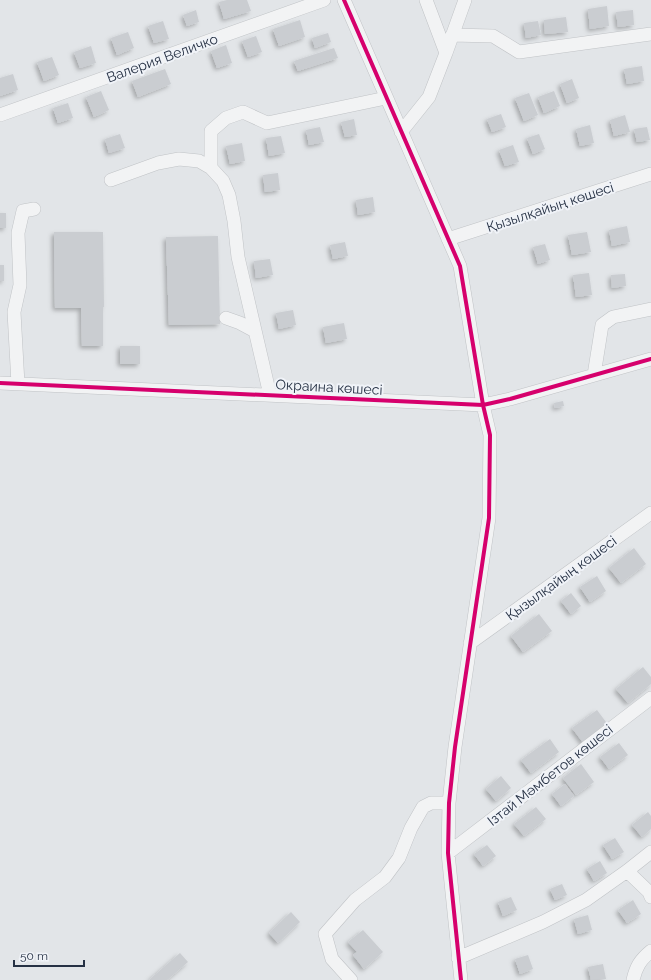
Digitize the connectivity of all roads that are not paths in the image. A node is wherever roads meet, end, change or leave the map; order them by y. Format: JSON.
{"nodes":[{"id":1,"x":324,"y":0,"type":"edge"},
{"id":2,"x":344,"y":0,"type":"edge"},
{"id":3,"x":426,"y":0,"type":"edge"},
{"id":4,"x":465,"y":0,"type":"edge"},
{"id":5,"x":651,"y":34,"type":"edge"},
{"id":6,"x":452,"y":35,"type":"junction"},
{"id":7,"x":446,"y":53,"type":"junction"},
{"id":8,"x":386,"y":98,"type":"junction"},
{"id":9,"x":0,"y":115,"type":"edge"},
{"id":10,"x":401,"y":132,"type":"junction"},
{"id":11,"x":211,"y":168,"type":"junction"},
{"id":12,"x":651,"y":174,"type":"edge"},
{"id":13,"x":111,"y":180,"type":"dead end"},
{"id":14,"x":34,"y":209,"type":"dead end"},
{"id":15,"x":448,"y":239,"type":"junction"},
{"id":16,"x":651,"y":300,"type":"edge"},
{"id":17,"x":646,"y":310,"type":"edge"},
{"id":18,"x":226,"y":318,"type":"dead end"},
{"id":19,"x":255,"y":331,"type":"junction"},
{"id":20,"x":651,"y":359,"type":"edge"},
{"id":21,"x":594,"y":375,"type":"junction"},
{"id":22,"x":0,"y":383,"type":"edge"},
{"id":23,"x":18,"y":384,"type":"junction"},
{"id":24,"x":270,"y":395,"type":"junction"},
{"id":25,"x":484,"y":405,"type":"junction"},
{"id":26,"x":651,"y":513,"type":"edge"},
{"id":27,"x":470,"y":643,"type":"junction"},
{"id":28,"x":651,"y":698,"type":"edge"},
{"id":29,"x":449,"y":803,"type":"junction"},
{"id":30,"x":651,"y":852,"type":"edge"},
{"id":31,"x":448,"y":853,"type":"junction"},
{"id":32,"x":627,"y":871,"type":"junction"},
{"id":33,"x":651,"y":897,"type":"edge"},
{"id":34,"x":651,"y":951,"type":"edge"},
{"id":35,"x":458,"y":958,"type":"junction"},
{"id":36,"x":351,"y":980,"type":"edge"},
{"id":37,"x":461,"y":980,"type":"edge"},
{"id":38,"x":633,"y":980,"type":"edge"}],
"edges":[{"from":1,"to":9,"type":"street","name":"Валерия Величко"},
{"from":2,"to":8,"type":"street"},
{"from":3,"to":7,"type":"street"},
{"from":4,"to":6,"type":"street"},
{"from":5,"to":6,"type":"street"},
{"from":6,"to":7,"type":"street"},
{"from":7,"to":10,"type":"street"},
{"from":8,"to":10,"type":"street"},
{"from":8,"to":11,"type":"street"},
{"from":10,"to":15,"type":"street"},
{"from":11,"to":13,"type":"street"},
{"from":11,"to":19,"type":"street"},
{"from":12,"to":15,"type":"street","name":"Қызылқайың көшесі"},
{"from":14,"to":23,"type":"street"},
{"from":15,"to":25,"type":"street"},
{"from":16,"to":17,"type":"street"},
{"from":17,"to":21,"type":"street"},
{"from":18,"to":19,"type":"street"},
{"from":19,"to":24,"type":"street"},
{"from":20,"to":21,"type":"street","name":"Окраина көшесі"},
{"from":21,"to":25,"type":"street","name":"Окраина көшесі"},
{"from":22,"to":23,"type":"street","name":"Окраина көшесі"},
{"from":23,"to":24,"type":"street","name":"Окраина көшесі"},
{"from":24,"to":25,"type":"street","name":"Окраина көшесі"},
{"from":25,"to":27,"type":"street"},
{"from":26,"to":27,"type":"street","name":"Қызылқайың көшесі"},
{"from":27,"to":29,"type":"street"},
{"from":28,"to":31,"type":"street","name":"Ізтай Мәмбетов көшесі"},
{"from":29,"to":31,"type":"street"},
{"from":29,"to":36,"type":"street"},
{"from":30,"to":32,"type":"street"},
{"from":31,"to":35,"type":"street"},
{"from":32,"to":33,"type":"street"},
{"from":32,"to":35,"type":"street"},
{"from":34,"to":38,"type":"street"},
{"from":35,"to":37,"type":"street"}]}
